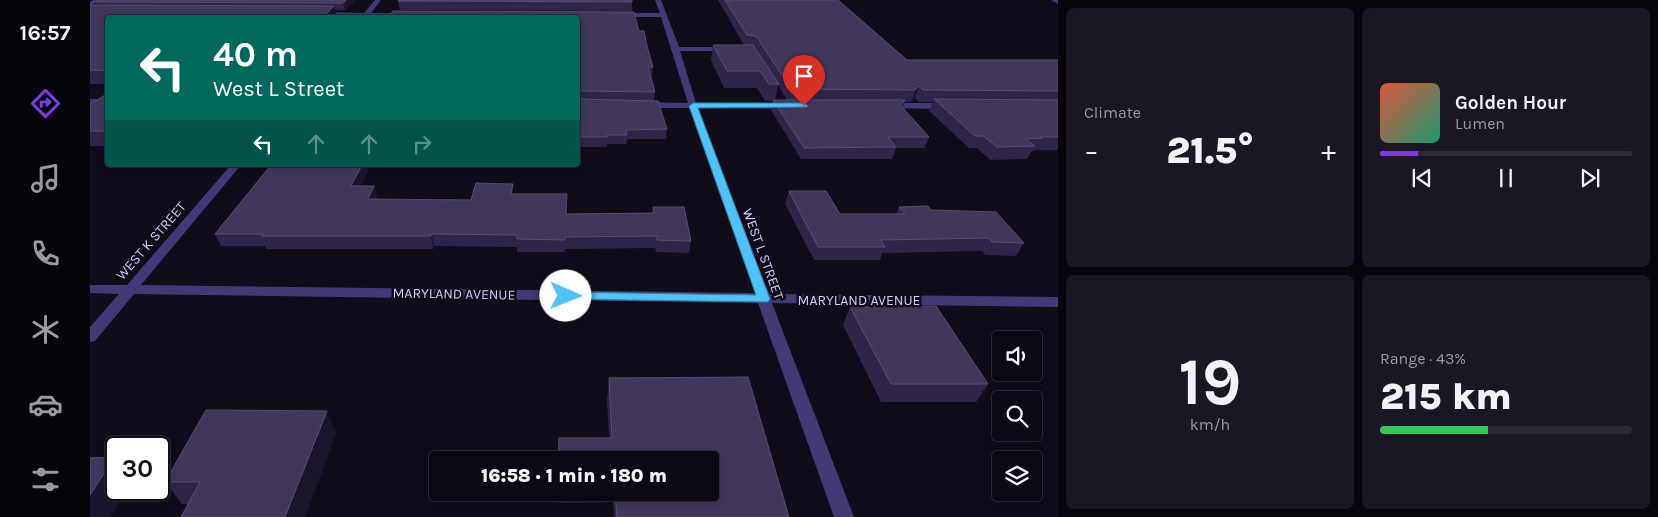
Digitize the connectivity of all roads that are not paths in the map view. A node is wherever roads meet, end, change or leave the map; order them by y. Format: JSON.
{"nodes":[{"id":1,"x":98,"y":0,"type":"edge"},
{"id":2,"x":378,"y":0,"type":"edge"},
{"id":3,"x":658,"y":0,"type":"edge"},
{"id":4,"x":1054,"y":0,"type":"edge"},
{"id":5,"x":1058,"y":2,"type":"edge"},
{"id":6,"x":90,"y":4,"type":"edge"},
{"id":7,"x":307,"y":14,"type":"edge"},
{"id":8,"x":415,"y":14,"type":"edge"},
{"id":9,"x":336,"y":15,"type":"edge"},
{"id":10,"x":365,"y":15,"type":"edge"},
{"id":11,"x":390,"y":15,"type":"edge"},
{"id":12,"x":614,"y":15,"type":"edge"},
{"id":13,"x":664,"y":15,"type":"junction"},
{"id":14,"x":676,"y":49,"type":"junction"},
{"id":15,"x":740,"y":49,"type":"edge"},
{"id":16,"x":90,"y":102,"type":"edge"},
{"id":17,"x":105,"y":102,"type":"edge"},
{"id":18,"x":635,"y":105,"type":"edge"},
{"id":19,"x":693,"y":106,"type":"junction"},
{"id":20,"x":794,"y":106,"type":"edge"},
{"id":21,"x":872,"y":106,"type":"edge"},
{"id":22,"x":960,"y":106,"type":"edge"},
{"id":23,"x":234,"y":167,"type":"edge"},
{"id":24,"x":90,"y":289,"type":"edge"},
{"id":25,"x":130,"y":289,"type":"junction"},
{"id":26,"x":764,"y":299,"type":"junction"},
{"id":27,"x":1058,"y":302,"type":"edge"},
{"id":28,"x":90,"y":337,"type":"edge"},
{"id":29,"x":844,"y":517,"type":"edge"}],
"edges":[{"from":1,"to":6,"type":"street"},
{"from":2,"to":10,"type":"street"},
{"from":3,"to":13,"type":"street","name":"WEST L STREET"},
{"from":4,"to":5,"type":"street"},
{"from":7,"to":9,"type":"street"},
{"from":8,"to":11,"type":"street"},
{"from":12,"to":13,"type":"street"},
{"from":13,"to":14,"type":"street","name":"WEST L STREET"},
{"from":14,"to":15,"type":"street"},
{"from":14,"to":19,"type":"street","name":"WEST L STREET"},
{"from":16,"to":17,"type":"street"},
{"from":18,"to":19,"type":"street"},
{"from":19,"to":20,"type":"street"},
{"from":19,"to":26,"type":"street","name":"WEST L STREET"},
{"from":21,"to":22,"type":"street"},
{"from":23,"to":25,"type":"street","name":"WEST K STREET"},
{"from":24,"to":25,"type":"street","name":"MARYLAND AVENUE"},
{"from":25,"to":26,"type":"street","name":"MARYLAND AVENUE"},
{"from":25,"to":28,"type":"street","name":"WEST K STREET"},
{"from":26,"to":27,"type":"street","name":"MARYLAND AVENUE"},
{"from":26,"to":29,"type":"street","name":"WEST L STREET"}]}
